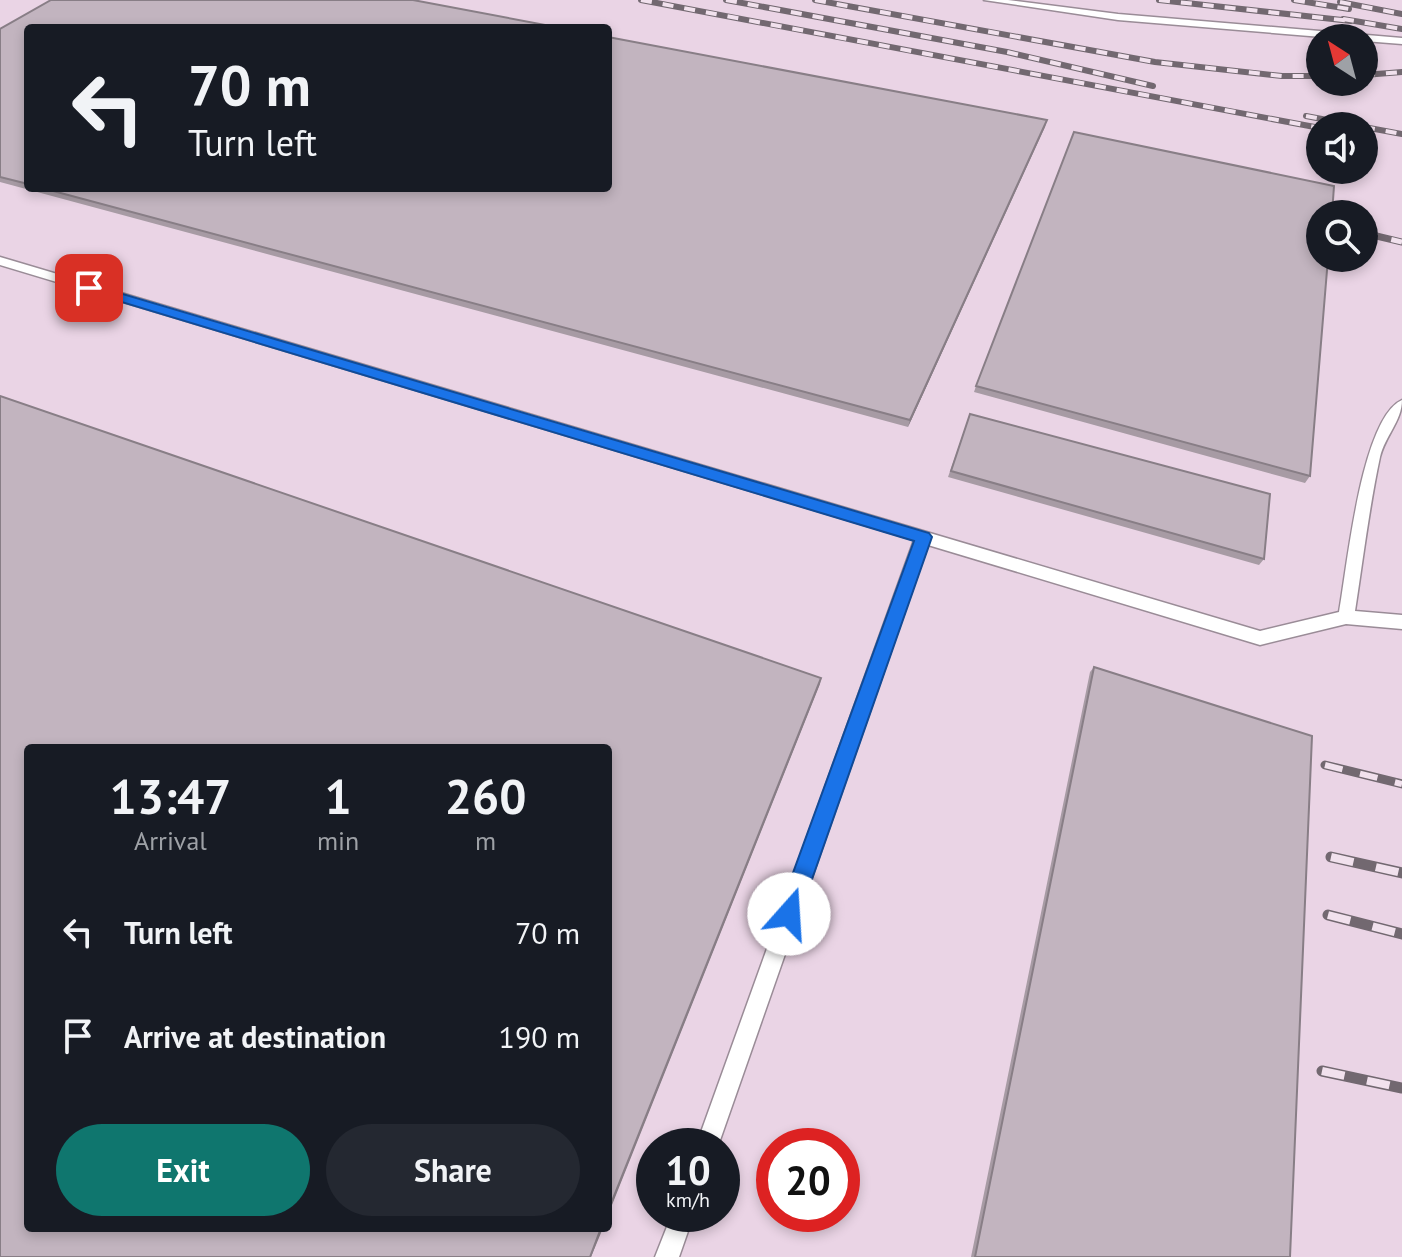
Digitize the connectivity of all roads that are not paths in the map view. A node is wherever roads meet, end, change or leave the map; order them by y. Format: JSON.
{"nodes":[{"id":1,"x":988,"y":0,"type":"edge"},
{"id":2,"x":1402,"y":41,"type":"edge"},
{"id":3,"x":0,"y":261,"type":"edge"},
{"id":4,"x":1402,"y":405,"type":"edge"},
{"id":5,"x":923,"y":537,"type":"junction"},
{"id":6,"x":1346,"y":617,"type":"junction"},
{"id":7,"x":1402,"y":622,"type":"edge"},
{"id":8,"x":713,"y":1128,"type":"edge"},
{"id":9,"x":676,"y":1232,"type":"edge"},
{"id":10,"x":667,"y":1257,"type":"edge"}],
"edges":[{"from":1,"to":2,"type":"lane"},
{"from":3,"to":5,"type":"lane"},
{"from":4,"to":6,"type":"lane"},
{"from":5,"to":6,"type":"lane"},
{"from":5,"to":8,"type":"lane"},
{"from":6,"to":7,"type":"lane"},
{"from":9,"to":10,"type":"lane"}]}
